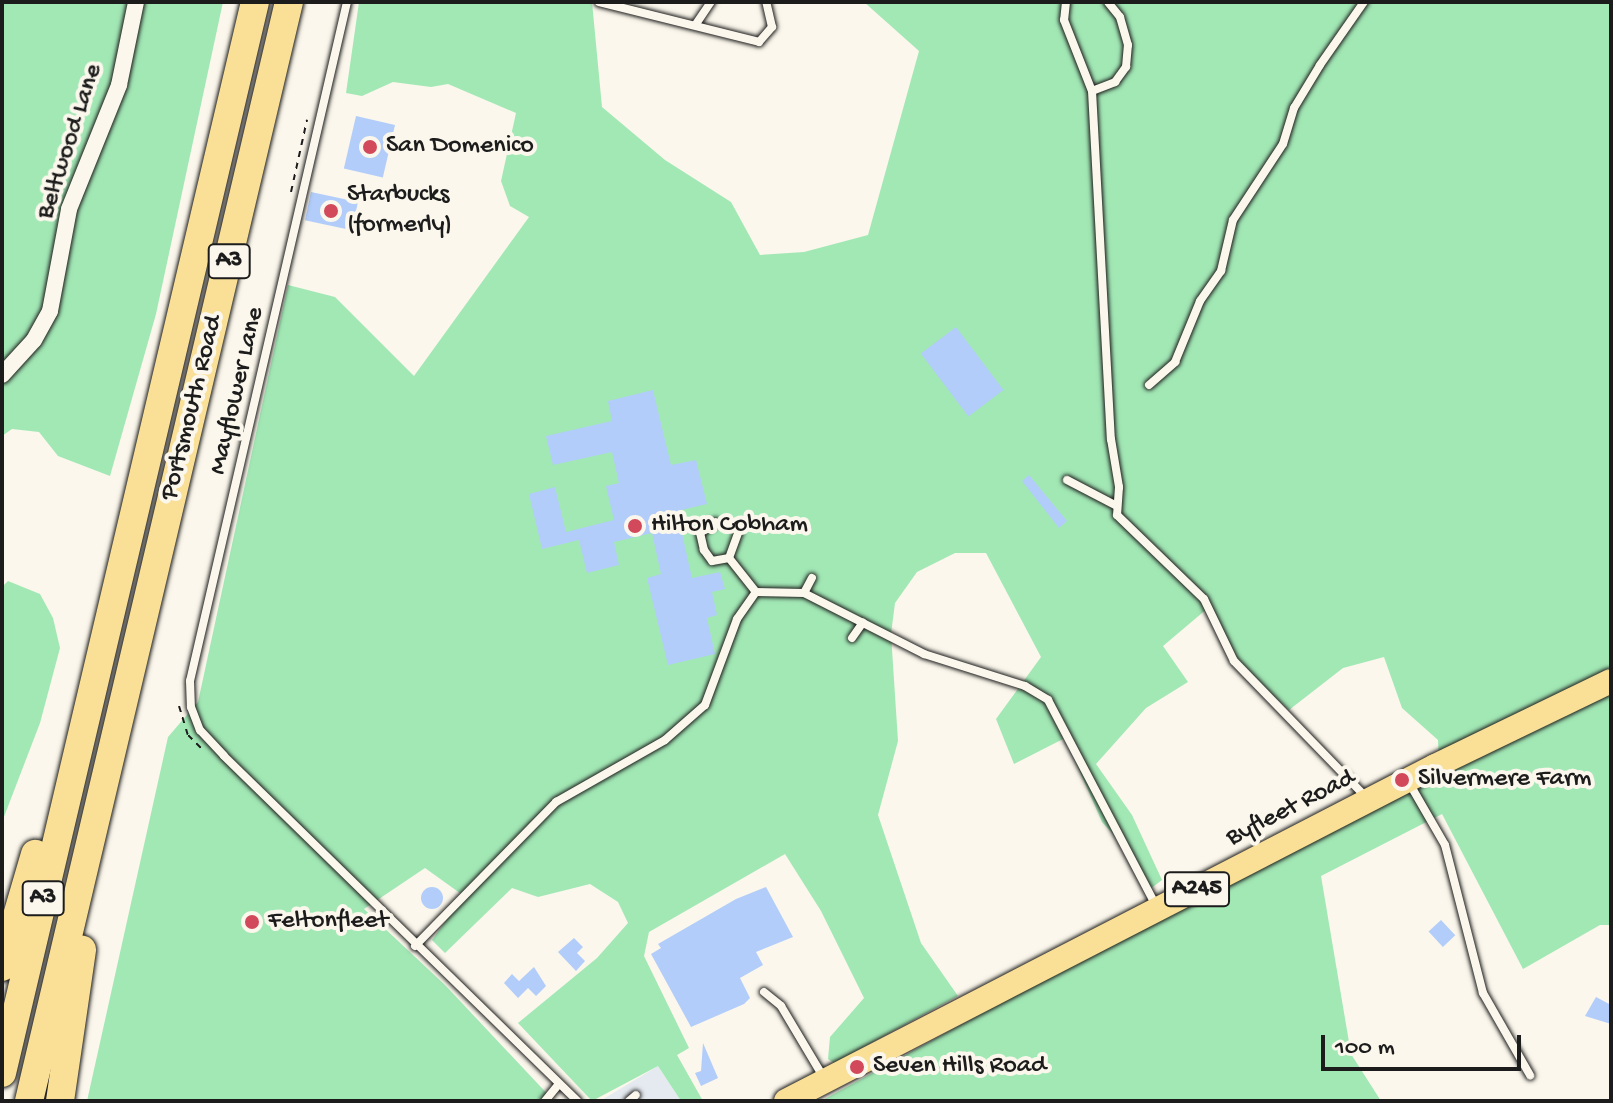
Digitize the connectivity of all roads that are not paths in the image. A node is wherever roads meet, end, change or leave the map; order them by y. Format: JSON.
{"nodes":[{"id":1,"x":136,"y":2,"type":"edge"},
{"id":2,"x":255,"y":2,"type":"edge"},
{"id":3,"x":289,"y":2,"type":"edge"},
{"id":4,"x":347,"y":2,"type":"edge"},
{"id":5,"x":599,"y":2,"type":"edge"},
{"id":6,"x":711,"y":2,"type":"edge"},
{"id":7,"x":766,"y":2,"type":"edge"},
{"id":8,"x":1066,"y":2,"type":"edge"},
{"id":9,"x":1108,"y":2,"type":"edge"},
{"id":10,"x":1364,"y":2,"type":"edge"},
{"id":11,"x":696,"y":24,"type":"junction"},
{"id":12,"x":1092,"y":91,"type":"junction"},
{"id":13,"x":2,"y":375,"type":"edge"},
{"id":14,"x":1149,"y":385,"type":"dead end"},
{"id":15,"x":1067,"y":480,"type":"dead end"},
{"id":16,"x":1117,"y":506,"type":"junction"},
{"id":17,"x":716,"y":522,"type":"dead end"},
{"id":18,"x":740,"y":528,"type":"dead end"},
{"id":19,"x":729,"y":558,"type":"junction"},
{"id":20,"x":812,"y":578,"type":"dead end"},
{"id":21,"x":756,"y":592,"type":"junction"},
{"id":22,"x":804,"y":593,"type":"junction"},
{"id":23,"x":863,"y":622,"type":"junction"},
{"id":24,"x":852,"y":638,"type":"dead end"},
{"id":25,"x":1611,"y":681,"type":"edge"},
{"id":26,"x":84,"y":722,"type":"junction"},
{"id":27,"x":108,"y":767,"type":"junction"},
{"id":28,"x":1408,"y":780,"type":"junction"},
{"id":29,"x":1369,"y":800,"type":"junction"},
{"id":30,"x":1158,"y":909,"type":"junction"},
{"id":31,"x":415,"y":946,"type":"junction"},
{"id":32,"x":2,"y":967,"type":"edge"},
{"id":33,"x":764,"y":992,"type":"dead end"},
{"id":34,"x":2,"y":1073,"type":"edge"},
{"id":35,"x":1530,"y":1075,"type":"dead end"},
{"id":36,"x":825,"y":1079,"type":"junction"},
{"id":37,"x":559,"y":1084,"type":"junction"},
{"id":38,"x":29,"y":1101,"type":"edge"},
{"id":39,"x":60,"y":1101,"type":"edge"},
{"id":40,"x":545,"y":1101,"type":"edge"},
{"id":41,"x":577,"y":1101,"type":"edge"},
{"id":42,"x":786,"y":1101,"type":"edge"}],
"edges":[{"from":1,"to":13,"type":"street","name":"Beltwood Lane"},
{"from":2,"to":26,"type":"highway","name":"Portsmouth Road","number":"A3"},
{"from":3,"to":27,"type":"highway","name":"Portsmouth Road","number":"A3"},
{"from":4,"to":31,"type":"lane","name":"Mayflower Lane"},
{"from":5,"to":11,"type":"lane"},
{"from":6,"to":11,"type":"lane"},
{"from":7,"to":11,"type":"lane"},
{"from":8,"to":12,"type":"lane"},
{"from":9,"to":12,"type":"lane"},
{"from":10,"to":14,"type":"lane"},
{"from":12,"to":16,"type":"lane"},
{"from":15,"to":16,"type":"lane"},
{"from":16,"to":29,"type":"lane"},
{"from":17,"to":19,"type":"lane"},
{"from":18,"to":19,"type":"lane"},
{"from":19,"to":21,"type":"lane"},
{"from":20,"to":22,"type":"lane"},
{"from":21,"to":22,"type":"lane"},
{"from":21,"to":31,"type":"lane"},
{"from":22,"to":23,"type":"lane"},
{"from":23,"to":24,"type":"lane"},
{"from":23,"to":30,"type":"lane"},
{"from":25,"to":28,"type":"main road","name":"Byfleet Road","number":"A245"},
{"from":26,"to":32,"type":"highway"},
{"from":26,"to":34,"type":"highway","number":"A3"},
{"from":27,"to":38,"type":"highway","number":"A3"},
{"from":27,"to":39,"type":"highway"},
{"from":28,"to":29,"type":"main road","name":"Byfleet Road","number":"A245"},
{"from":28,"to":35,"type":"lane"},
{"from":29,"to":30,"type":"main road","name":"Byfleet Road","number":"A245"},
{"from":30,"to":36,"type":"main road","name":"Byfleet Road","number":"A245"},
{"from":31,"to":37,"type":"lane"},
{"from":33,"to":36,"type":"lane"},
{"from":36,"to":42,"type":"main road","name":"Byfleet Road","number":"A245"},
{"from":37,"to":40,"type":"lane"},
{"from":37,"to":41,"type":"lane"}]}
